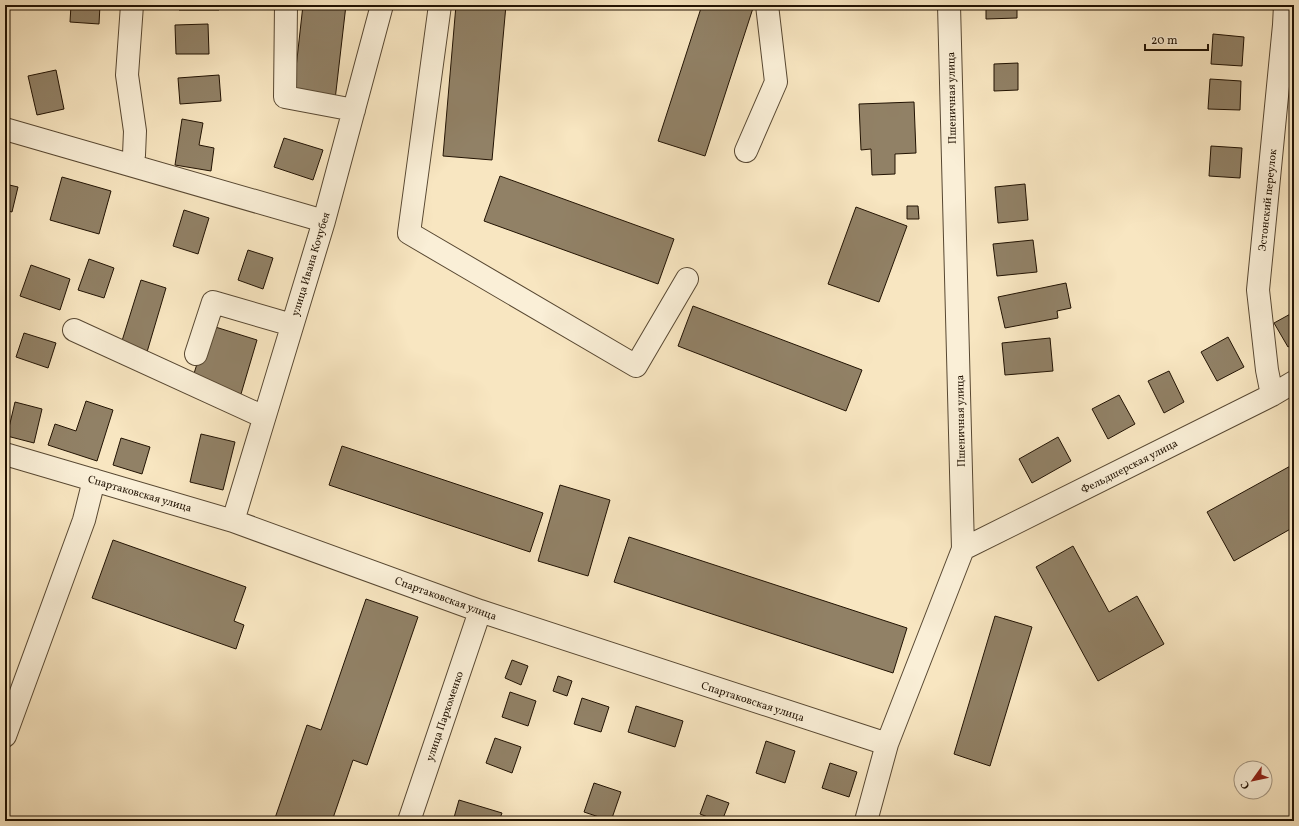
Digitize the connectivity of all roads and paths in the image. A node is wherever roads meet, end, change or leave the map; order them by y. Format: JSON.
{"nodes":[{"id":1,"x":132,"y":5,"type":"edge"},
{"id":2,"x":286,"y":5,"type":"edge"},
{"id":3,"x":382,"y":5,"type":"edge"},
{"id":4,"x":440,"y":5,"type":"edge"},
{"id":5,"x":767,"y":5,"type":"edge"},
{"id":6,"x":949,"y":5,"type":"edge"},
{"id":7,"x":1284,"y":5,"type":"edge"},
{"id":8,"x":354,"y":110,"type":"junction"},
{"id":9,"x":5,"y":129,"type":"edge"},
{"id":10,"x":746,"y":151,"type":"dead end"},
{"id":11,"x":131,"y":165,"type":"junction"},
{"id":12,"x":324,"y":221,"type":"junction"},
{"id":13,"x":687,"y":279,"type":"dead end"},
{"id":14,"x":292,"y":325,"type":"junction"},
{"id":15,"x":74,"y":330,"type":"dead end"},
{"id":16,"x":196,"y":354,"type":"dead end"},
{"id":17,"x":1294,"y":382,"type":"edge"},
{"id":18,"x":1272,"y":395,"type":"junction"},
{"id":19,"x":264,"y":417,"type":"junction"},
{"id":20,"x":5,"y":454,"type":"edge"},
{"id":21,"x":94,"y":480,"type":"junction"},
{"id":22,"x":233,"y":521,"type":"junction"},
{"id":23,"x":963,"y":549,"type":"junction"},
{"id":24,"x":480,"y":611,"type":"junction"},
{"id":25,"x":5,"y":736,"type":"edge"},
{"id":26,"x":887,"y":744,"type":"junction"},
{"id":27,"x":409,"y":821,"type":"edge"},
{"id":28,"x":866,"y":821,"type":"edge"}],
"edges":[{"from":1,"to":11,"type":"street"},
{"from":2,"to":8,"type":"street"},
{"from":3,"to":8,"type":"street","name":"улица Ивана Кочубея"},
{"from":4,"to":13,"type":"street"},
{"from":5,"to":10,"type":"street"},
{"from":6,"to":23,"type":"street","name":"Пшеничная улица"},
{"from":7,"to":18,"type":"street","name":"Эстонский переулок"},
{"from":8,"to":12,"type":"street","name":"улица Ивана Кочубея"},
{"from":9,"to":11,"type":"street"},
{"from":11,"to":12,"type":"street"},
{"from":12,"to":14,"type":"street","name":"улица Ивана Кочубея"},
{"from":14,"to":16,"type":"street"},
{"from":14,"to":19,"type":"street","name":"улица Ивана Кочубея"},
{"from":15,"to":19,"type":"street"},
{"from":17,"to":18,"type":"street","name":"Фельдшерская улица"},
{"from":18,"to":23,"type":"street","name":"Фельдшерская улица"},
{"from":19,"to":22,"type":"street","name":"улица Ивана Кочубея"},
{"from":20,"to":21,"type":"street","name":"Спартаковская улица"},
{"from":21,"to":22,"type":"street","name":"Спартаковская улица"},
{"from":21,"to":25,"type":"street"},
{"from":22,"to":24,"type":"street","name":"Спартаковская улица"},
{"from":23,"to":26,"type":"street","name":"Пшеничная улица"},
{"from":24,"to":26,"type":"street","name":"Спартаковская улица"},
{"from":24,"to":27,"type":"street","name":"улица Пархоменко"},
{"from":26,"to":28,"type":"street","name":"Пшеничная улица"}]}
